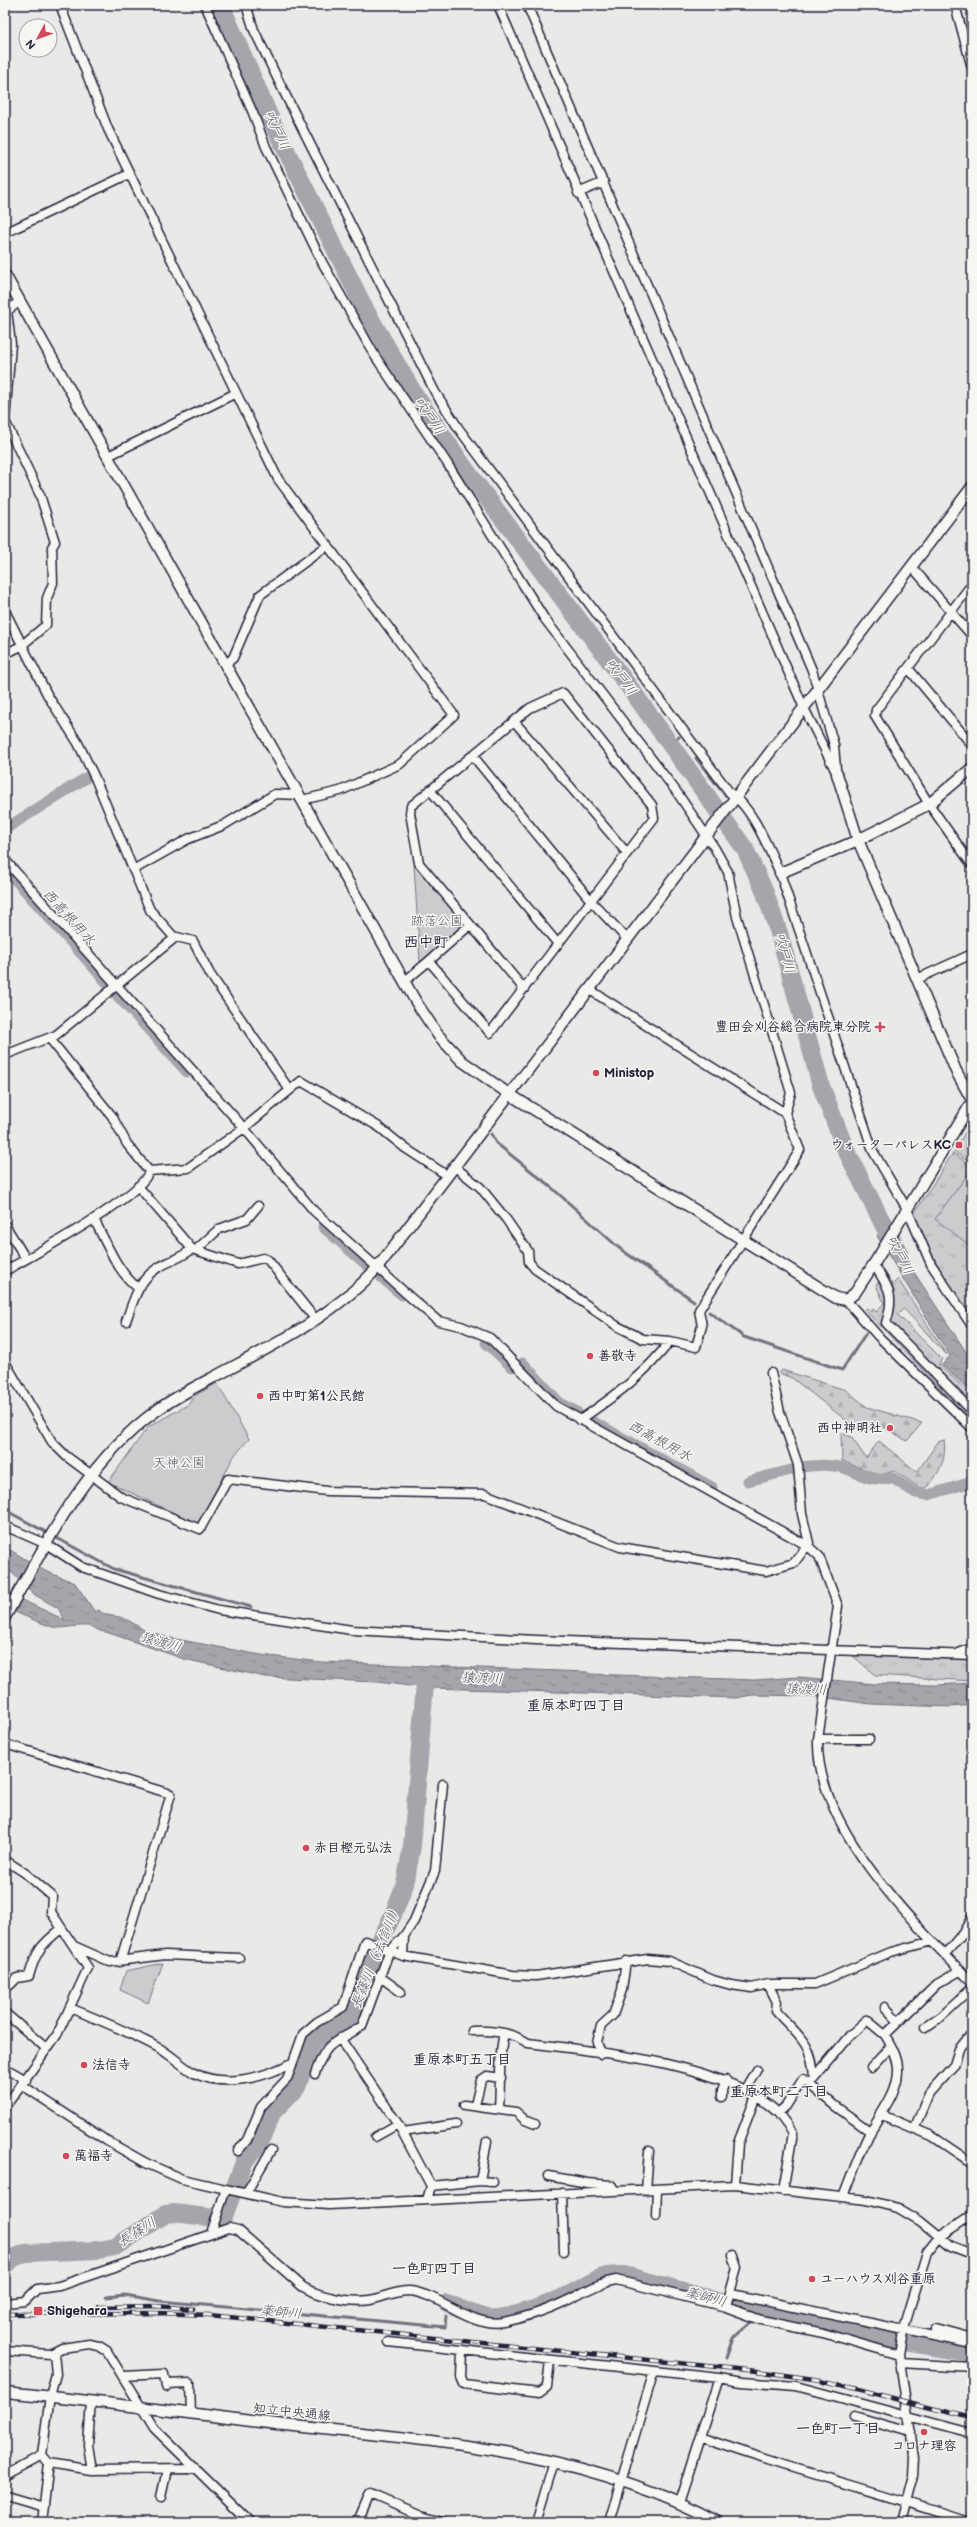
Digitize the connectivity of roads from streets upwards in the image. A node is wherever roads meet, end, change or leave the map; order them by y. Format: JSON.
{"nodes":[{"id":1,"x":60,"y":5,"type":"edge"},
{"id":2,"x":205,"y":5,"type":"edge"},
{"id":3,"x":246,"y":5,"type":"edge"},
{"id":4,"x":498,"y":5,"type":"edge"},
{"id":5,"x":527,"y":5,"type":"edge"},
{"id":6,"x":955,"y":5,"type":"edge"},
{"id":7,"x":972,"y":68,"type":"edge"},
{"id":8,"x":129,"y":174,"type":"junction"},
{"id":9,"x":604,"y":182,"type":"junction"},
{"id":10,"x":578,"y":193,"type":"junction"},
{"id":11,"x":5,"y":233,"type":"edge"},
{"id":12,"x":5,"y":275,"type":"edge"},
{"id":13,"x":20,"y":301,"type":"junction"},
{"id":14,"x":236,"y":392,"type":"junction"},
{"id":15,"x":5,"y":421,"type":"edge"},
{"id":16,"x":108,"y":456,"type":"junction"},
{"id":17,"x":972,"y":487,"type":"edge"},
{"id":18,"x":328,"y":545,"type":"junction"},
{"id":19,"x":912,"y":567,"type":"junction"},
{"id":20,"x":972,"y":584,"type":"edge"},
{"id":21,"x":5,"y":611,"type":"edge"},
{"id":22,"x":950,"y":611,"type":"junction"},
{"id":23,"x":972,"y":636,"type":"edge"},
{"id":24,"x":21,"y":646,"type":"junction"},
{"id":25,"x":5,"y":654,"type":"edge"},
{"id":26,"x":226,"y":664,"type":"junction"},
{"id":27,"x":908,"y":668,"type":"junction"},
{"id":28,"x":819,"y":690,"type":"junction"},
{"id":29,"x":804,"y":708,"type":"junction"},
{"id":30,"x":514,"y":721,"type":"junction"},
{"id":31,"x":972,"y":745,"type":"edge"},
{"id":32,"x":473,"y":756,"type":"junction"},
{"id":33,"x":972,"y":768,"type":"edge"},
{"id":34,"x":837,"y":774,"type":"junction"},
{"id":35,"x":430,"y":790,"type":"junction"},
{"id":36,"x":736,"y":797,"type":"junction"},
{"id":37,"x":301,"y":798,"type":"junction"},
{"id":38,"x":929,"y":804,"type":"junction"},
{"id":39,"x":707,"y":836,"type":"junction"},
{"id":40,"x":858,"y":840,"type":"junction"},
{"id":41,"x":627,"y":853,"type":"junction"},
{"id":42,"x":5,"y":860,"type":"edge"},
{"id":43,"x":972,"y":865,"type":"edge"},
{"id":44,"x":133,"y":870,"type":"junction"},
{"id":45,"x":780,"y":873,"type":"junction"},
{"id":46,"x":592,"y":902,"type":"junction"},
{"id":47,"x":470,"y":925,"type":"junction"},
{"id":48,"x":176,"y":937,"type":"junction"},
{"id":49,"x":628,"y":940,"type":"junction"},
{"id":50,"x":558,"y":944,"type":"junction"},
{"id":51,"x":972,"y":954,"type":"edge"},
{"id":52,"x":429,"y":961,"type":"junction"},
{"id":53,"x":917,"y":979,"type":"junction"},
{"id":54,"x":405,"y":981,"type":"junction"},
{"id":55,"x":117,"y":987,"type":"junction"},
{"id":56,"x":524,"y":989,"type":"junction"},
{"id":57,"x":590,"y":990,"type":"junction"},
{"id":58,"x":50,"y":1039,"type":"junction"},
{"id":59,"x":5,"y":1055,"type":"edge"},
{"id":60,"x":289,"y":1089,"type":"junction"},
{"id":61,"x":509,"y":1094,"type":"junction"},
{"id":62,"x":972,"y":1101,"type":"edge"},
{"id":63,"x":784,"y":1113,"type":"junction"},
{"id":64,"x":244,"y":1128,"type":"junction"},
{"id":65,"x":455,"y":1167,"type":"junction"},
{"id":66,"x":148,"y":1172,"type":"junction"},
{"id":67,"x":448,"y":1176,"type":"junction"},
{"id":68,"x":138,"y":1186,"type":"junction"},
{"id":69,"x":258,"y":1206,"type":"dead end"},
{"id":70,"x":906,"y":1213,"type":"junction"},
{"id":71,"x":94,"y":1219,"type":"junction"},
{"id":72,"x":5,"y":1225,"type":"edge"},
{"id":73,"x":743,"y":1240,"type":"junction"},
{"id":74,"x":194,"y":1249,"type":"junction"},
{"id":75,"x":26,"y":1259,"type":"junction"},
{"id":76,"x":875,"y":1262,"type":"junction"},
{"id":77,"x":378,"y":1267,"type":"junction"},
{"id":78,"x":5,"y":1272,"type":"edge"},
{"id":79,"x":138,"y":1288,"type":"junction"},
{"id":80,"x":846,"y":1300,"type":"junction"},
{"id":81,"x":316,"y":1320,"type":"junction"},
{"id":82,"x":126,"y":1321,"type":"dead end"},
{"id":83,"x":972,"y":1326,"type":"edge"},
{"id":84,"x":670,"y":1341,"type":"junction"},
{"id":85,"x":5,"y":1362,"type":"edge"},
{"id":86,"x":771,"y":1373,"type":"dead end"},
{"id":87,"x":972,"y":1411,"type":"edge"},
{"id":88,"x":580,"y":1420,"type":"junction"},
{"id":89,"x":972,"y":1428,"type":"edge"},
{"id":90,"x":92,"y":1476,"type":"junction"},
{"id":91,"x":5,"y":1526,"type":"edge"},
{"id":92,"x":46,"y":1544,"type":"junction"},
{"id":93,"x":808,"y":1546,"type":"junction"},
{"id":94,"x":5,"y":1617,"type":"edge"},
{"id":95,"x":972,"y":1648,"type":"edge"},
{"id":96,"x":831,"y":1650,"type":"junction"},
{"id":97,"x":954,"y":1655,"type":"junction"},
{"id":98,"x":972,"y":1655,"type":"edge"},
{"id":99,"x":818,"y":1739,"type":"junction"},
{"id":100,"x":869,"y":1739,"type":"dead end"},
{"id":101,"x":5,"y":1744,"type":"edge"},
{"id":102,"x":443,"y":1784,"type":"dead end"},
{"id":103,"x":5,"y":1860,"type":"edge"},
{"id":104,"x":972,"y":1917,"type":"edge"},
{"id":105,"x":61,"y":1929,"type":"junction"},
{"id":106,"x":404,"y":1936,"type":"junction"},
{"id":107,"x":932,"y":1941,"type":"junction"},
{"id":108,"x":74,"y":1946,"type":"junction"},
{"id":109,"x":389,"y":1952,"type":"junction"},
{"id":110,"x":945,"y":1954,"type":"junction"},
{"id":111,"x":403,"y":1956,"type":"junction"},
{"id":112,"x":239,"y":1958,"type":"dead end"},
{"id":113,"x":626,"y":1961,"type":"junction"},
{"id":114,"x":120,"y":1962,"type":"junction"},
{"id":115,"x":960,"y":1971,"type":"junction"},
{"id":116,"x":379,"y":1976,"type":"junction"},
{"id":117,"x":972,"y":1982,"type":"edge"},
{"id":118,"x":768,"y":1984,"type":"junction"},
{"id":119,"x":10,"y":1985,"type":"dead end"},
{"id":120,"x":972,"y":1988,"type":"edge"},
{"id":121,"x":401,"y":1992,"type":"dead end"},
{"id":122,"x":885,"y":2007,"type":"dead end"},
{"id":123,"x":70,"y":2008,"type":"junction"},
{"id":124,"x":5,"y":2013,"type":"edge"},
{"id":125,"x":898,"y":2021,"type":"junction"},
{"id":126,"x":926,"y":2027,"type":"dead end"},
{"id":127,"x":472,"y":2031,"type":"dead end"},
{"id":128,"x":504,"y":2033,"type":"junction"},
{"id":129,"x":972,"y":2033,"type":"edge"},
{"id":130,"x":885,"y":2035,"type":"junction"},
{"id":131,"x":340,"y":2038,"type":"junction"},
{"id":132,"x":891,"y":2046,"type":"junction"},
{"id":133,"x":47,"y":2049,"type":"junction"},
{"id":134,"x":601,"y":2054,"type":"junction"},
{"id":135,"x":293,"y":2062,"type":"junction"},
{"id":136,"x":5,"y":2068,"type":"edge"},
{"id":137,"x":871,"y":2068,"type":"dead end"},
{"id":138,"x":756,"y":2070,"type":"dead end"},
{"id":139,"x":315,"y":2074,"type":"dead end"},
{"id":140,"x":501,"y":2078,"type":"junction"},
{"id":141,"x":726,"y":2080,"type":"junction"},
{"id":142,"x":812,"y":2080,"type":"junction"},
{"id":143,"x":24,"y":2082,"type":"junction"},
{"id":144,"x":745,"y":2089,"type":"junction"},
{"id":145,"x":756,"y":2096,"type":"junction"},
{"id":146,"x":722,"y":2097,"type":"dead end"},
{"id":147,"x":464,"y":2104,"type":"dead end"},
{"id":148,"x":476,"y":2105,"type":"junction"},
{"id":149,"x":5,"y":2107,"type":"edge"},
{"id":150,"x":499,"y":2108,"type":"junction"},
{"id":151,"x":778,"y":2113,"type":"junction"},
{"id":152,"x":882,"y":2115,"type":"junction"},
{"id":153,"x":398,"y":2124,"type":"junction"},
{"id":154,"x":456,"y":2124,"type":"dead end"},
{"id":155,"x":535,"y":2124,"type":"dead end"},
{"id":156,"x":915,"y":2127,"type":"junction"},
{"id":157,"x":403,"y":2132,"type":"junction"},
{"id":158,"x":871,"y":2132,"type":"junction"},
{"id":159,"x":375,"y":2137,"type":"dead end"},
{"id":160,"x":487,"y":2141,"type":"dead end"},
{"id":161,"x":271,"y":2150,"type":"dead end"},
{"id":162,"x":238,"y":2151,"type":"dead end"},
{"id":163,"x":649,"y":2151,"type":"dead end"},
{"id":164,"x":972,"y":2163,"type":"edge"},
{"id":165,"x":548,"y":2176,"type":"dead end"},
{"id":166,"x":480,"y":2181,"type":"junction"},
{"id":167,"x":493,"y":2182,"type":"dead end"},
{"id":168,"x":735,"y":2185,"type":"junction"},
{"id":169,"x":431,"y":2186,"type":"junction"},
{"id":170,"x":657,"y":2189,"type":"junction"},
{"id":171,"x":646,"y":2190,"type":"junction"},
{"id":172,"x":235,"y":2191,"type":"junction"},
{"id":173,"x":617,"y":2191,"type":"junction"},
{"id":174,"x":783,"y":2191,"type":"junction"},
{"id":175,"x":562,"y":2193,"type":"junction"},
{"id":176,"x":844,"y":2197,"type":"junction"},
{"id":177,"x":427,"y":2200,"type":"junction"},
{"id":178,"x":656,"y":2215,"type":"dead end"},
{"id":179,"x":972,"y":2215,"type":"edge"},
{"id":180,"x":211,"y":2233,"type":"junction"},
{"id":181,"x":939,"y":2237,"type":"junction"},
{"id":182,"x":564,"y":2251,"type":"dead end"},
{"id":183,"x":972,"y":2254,"type":"edge"},
{"id":184,"x":733,"y":2255,"type":"dead end"},
{"id":185,"x":731,"y":2294,"type":"junction"},
{"id":186,"x":5,"y":2303,"type":"edge"},
{"id":187,"x":726,"y":2307,"type":"junction"},
{"id":188,"x":904,"y":2328,"type":"junction"},
{"id":189,"x":935,"y":2329,"type":"dead end"},
{"id":190,"x":972,"y":2339,"type":"edge"},
{"id":191,"x":388,"y":2342,"type":"dead end"},
{"id":192,"x":972,"y":2344,"type":"edge"},
{"id":193,"x":5,"y":2351,"type":"edge"},
{"id":194,"x":462,"y":2351,"type":"junction"},
{"id":195,"x":54,"y":2353,"type":"junction"},
{"id":196,"x":900,"y":2359,"type":"junction"},
{"id":197,"x":550,"y":2360,"type":"junction"},
{"id":198,"x":972,"y":2367,"type":"edge"},
{"id":199,"x":654,"y":2371,"type":"junction"},
{"id":200,"x":123,"y":2376,"type":"junction"},
{"id":201,"x":719,"y":2378,"type":"junction"},
{"id":202,"x":5,"y":2392,"type":"edge"},
{"id":203,"x":50,"y":2396,"type":"junction"},
{"id":204,"x":91,"y":2401,"type":"junction"},
{"id":205,"x":140,"y":2407,"type":"junction"},
{"id":206,"x":191,"y":2413,"type":"junction"},
{"id":207,"x":908,"y":2415,"type":"junction"},
{"id":208,"x":855,"y":2417,"type":"dead end"},
{"id":209,"x":911,"y":2433,"type":"junction"},
{"id":210,"x":972,"y":2433,"type":"edge"},
{"id":211,"x":700,"y":2437,"type":"junction"},
{"id":212,"x":42,"y":2455,"type":"junction"},
{"id":213,"x":554,"y":2462,"type":"junction"},
{"id":214,"x":49,"y":2463,"type":"junction"},
{"id":215,"x":194,"y":2469,"type":"junction"},
{"id":216,"x":92,"y":2470,"type":"junction"},
{"id":217,"x":167,"y":2470,"type":"junction"},
{"id":218,"x":9,"y":2473,"type":"dead end"},
{"id":219,"x":622,"y":2480,"type":"junction"},
{"id":220,"x":160,"y":2497,"type":"dead end"},
{"id":221,"x":5,"y":2498,"type":"edge"},
{"id":222,"x":907,"y":2501,"type":"junction"},
{"id":223,"x":679,"y":2502,"type":"junction"},
{"id":224,"x":44,"y":2507,"type":"junction"},
{"id":225,"x":42,"y":2522,"type":"edge"},
{"id":226,"x":250,"y":2522,"type":"edge"},
{"id":227,"x":358,"y":2522,"type":"edge"},
{"id":228,"x":443,"y":2522,"type":"edge"},
{"id":229,"x":536,"y":2522,"type":"edge"},
{"id":230,"x":609,"y":2522,"type":"edge"},
{"id":231,"x":718,"y":2522,"type":"edge"},
{"id":232,"x":901,"y":2522,"type":"edge"},
{"id":233,"x":969,"y":2522,"type":"edge"}],
"edges":[{"from":1,"to":8,"type":"street"},
{"from":2,"to":39,"type":"street"},
{"from":3,"to":36,"type":"street"},
{"from":4,"to":10,"type":"street"},
{"from":5,"to":9,"type":"street"},
{"from":6,"to":7,"type":"street"},
{"from":8,"to":11,"type":"street"},
{"from":8,"to":14,"type":"street"},
{"from":9,"to":10,"type":"street"},
{"from":9,"to":28,"type":"street"},
{"from":10,"to":29,"type":"street"},
{"from":12,"to":13,"type":"street"},
{"from":13,"to":15,"type":"street"},
{"from":13,"to":16,"type":"street"},
{"from":14,"to":16,"type":"street"},
{"from":14,"to":18,"type":"street"},
{"from":15,"to":24,"type":"street"},
{"from":16,"to":26,"type":"street"},
{"from":17,"to":19,"type":"street"},
{"from":18,"to":26,"type":"street"},
{"from":18,"to":37,"type":"street"},
{"from":19,"to":22,"type":"street"},
{"from":19,"to":28,"type":"street"},
{"from":20,"to":22,"type":"street"},
{"from":21,"to":24,"type":"street"},
{"from":22,"to":23,"type":"street"},
{"from":22,"to":27,"type":"street"},
{"from":24,"to":25,"type":"street"},
{"from":24,"to":44,"type":"street"},
{"from":26,"to":37,"type":"street"},
{"from":27,"to":31,"type":"street"},
{"from":27,"to":38,"type":"street"},
{"from":28,"to":29,"type":"street"},
{"from":28,"to":34,"type":"street"},
{"from":29,"to":34,"type":"street"},
{"from":29,"to":36,"type":"street"},
{"from":30,"to":32,"type":"street"},
{"from":30,"to":41,"type":"street"},
{"from":30,"to":41,"type":"street"},
{"from":32,"to":35,"type":"street"},
{"from":32,"to":46,"type":"street"},
{"from":33,"to":38,"type":"street"},
{"from":34,"to":40,"type":"street"},
{"from":35,"to":47,"type":"street"},
{"from":35,"to":50,"type":"street"},
{"from":36,"to":39,"type":"street"},
{"from":36,"to":45,"type":"street"},
{"from":37,"to":44,"type":"street"},
{"from":37,"to":54,"type":"street"},
{"from":38,"to":40,"type":"street"},
{"from":38,"to":43,"type":"street"},
{"from":39,"to":49,"type":"street"},
{"from":39,"to":63,"type":"street"},
{"from":40,"to":45,"type":"street"},
{"from":40,"to":53,"type":"street"},
{"from":41,"to":46,"type":"street"},
{"from":42,"to":55,"type":"street"},
{"from":44,"to":48,"type":"street"},
{"from":45,"to":70,"type":"street"},
{"from":46,"to":49,"type":"street"},
{"from":46,"to":50,"type":"street"},
{"from":47,"to":52,"type":"street"},
{"from":47,"to":56,"type":"street"},
{"from":48,"to":55,"type":"street"},
{"from":48,"to":60,"type":"street"},
{"from":49,"to":57,"type":"street"},
{"from":50,"to":56,"type":"street"},
{"from":51,"to":53,"type":"street"},
{"from":52,"to":54,"type":"street"},
{"from":52,"to":56,"type":"street"},
{"from":53,"to":62,"type":"street"},
{"from":54,"to":61,"type":"street"},
{"from":55,"to":58,"type":"street"},
{"from":55,"to":64,"type":"street"},
{"from":57,"to":61,"type":"street"},
{"from":57,"to":63,"type":"street"},
{"from":58,"to":59,"type":"street"},
{"from":58,"to":66,"type":"street"},
{"from":60,"to":64,"type":"street"},
{"from":60,"to":67,"type":"street"},
{"from":61,"to":65,"type":"street"},
{"from":61,"to":73,"type":"street"},
{"from":62,"to":70,"type":"street"},
{"from":63,"to":73,"type":"street"},
{"from":64,"to":66,"type":"street"},
{"from":64,"to":77,"type":"street"},
{"from":65,"to":67,"type":"street"},
{"from":65,"to":84,"type":"street"},
{"from":66,"to":68,"type":"street"},
{"from":67,"to":77,"type":"street"},
{"from":68,"to":71,"type":"street"},
{"from":68,"to":74,"type":"street"},
{"from":69,"to":74,"type":"street"},
{"from":70,"to":76,"type":"street"},
{"from":70,"to":83,"type":"street"},
{"from":71,"to":75,"type":"street"},
{"from":71,"to":79,"type":"street"},
{"from":72,"to":75,"type":"street"},
{"from":73,"to":80,"type":"street"},
{"from":73,"to":84,"type":"street"},
{"from":74,"to":79,"type":"street"},
{"from":74,"to":81,"type":"street"},
{"from":75,"to":78,"type":"street"},
{"from":76,"to":80,"type":"street"},
{"from":76,"to":87,"type":"street"},
{"from":77,"to":81,"type":"street"},
{"from":77,"to":88,"type":"street"},
{"from":79,"to":82,"type":"street"},
{"from":80,"to":89,"type":"street"},
{"from":81,"to":90,"type":"street"},
{"from":84,"to":88,"type":"street"},
{"from":85,"to":90,"type":"street"},
{"from":86,"to":93,"type":"street"},
{"from":88,"to":93,"type":"street"},
{"from":90,"to":92,"type":"street"},
{"from":90,"to":93,"type":"street"},
{"from":91,"to":92,"type":"street"},
{"from":92,"to":94,"type":"street"},
{"from":92,"to":96,"type":"street"},
{"from":93,"to":96,"type":"street"},
{"from":95,"to":97,"type":"street"},
{"from":96,"to":97,"type":"street"},
{"from":96,"to":99,"type":"street"},
{"from":97,"to":98,"type":"street"},
{"from":99,"to":100,"type":"street"},
{"from":99,"to":107,"type":"street"},
{"from":101,"to":114,"type":"street"},
{"from":102,"to":106,"type":"street"},
{"from":103,"to":105,"type":"street"},
{"from":104,"to":110,"type":"street"},
{"from":105,"to":108,"type":"street"},
{"from":105,"to":119,"type":"street"},
{"from":106,"to":109,"type":"street"},
{"from":106,"to":111,"type":"street"},
{"from":107,"to":110,"type":"street"},
{"from":107,"to":118,"type":"street"},
{"from":108,"to":114,"type":"street"},
{"from":108,"to":123,"type":"street"},
{"from":109,"to":111,"type":"street"},
{"from":109,"to":116,"type":"street"},
{"from":109,"to":135,"type":"street"},
{"from":110,"to":115,"type":"street"},
{"from":111,"to":113,"type":"street"},
{"from":112,"to":114,"type":"street"},
{"from":113,"to":118,"type":"street"},
{"from":113,"to":134,"type":"street"},
{"from":115,"to":117,"type":"street"},
{"from":115,"to":125,"type":"street"},
{"from":116,"to":121,"type":"street"},
{"from":116,"to":131,"type":"street"},
{"from":118,"to":142,"type":"street"},
{"from":120,"to":126,"type":"street"},
{"from":122,"to":125,"type":"street"},
{"from":123,"to":133,"type":"street"},
{"from":123,"to":135,"type":"street"},
{"from":124,"to":133,"type":"street"},
{"from":125,"to":130,"type":"street"},
{"from":127,"to":128,"type":"street"},
{"from":128,"to":134,"type":"street"},
{"from":128,"to":140,"type":"street"},
{"from":129,"to":156,"type":"street"},
{"from":130,"to":132,"type":"street"},
{"from":130,"to":142,"type":"street"},
{"from":131,"to":139,"type":"street"},
{"from":131,"to":153,"type":"street"},
{"from":132,"to":137,"type":"street"},
{"from":132,"to":152,"type":"street"},
{"from":133,"to":143,"type":"street"},
{"from":134,"to":141,"type":"street"},
{"from":135,"to":162,"type":"street"},
{"from":136,"to":143,"type":"street"},
{"from":138,"to":144,"type":"street"},
{"from":140,"to":148,"type":"street"},
{"from":140,"to":150,"type":"street"},
{"from":141,"to":144,"type":"street"},
{"from":141,"to":146,"type":"street"},
{"from":142,"to":151,"type":"street"},
{"from":142,"to":158,"type":"street"},
{"from":143,"to":149,"type":"street"},
{"from":143,"to":172,"type":"street"},
{"from":144,"to":145,"type":"street"},
{"from":145,"to":151,"type":"street"},
{"from":145,"to":168,"type":"street"},
{"from":147,"to":148,"type":"street"},
{"from":148,"to":150,"type":"street"},
{"from":150,"to":155,"type":"street"},
{"from":151,"to":174,"type":"street"},
{"from":152,"to":156,"type":"street"},
{"from":152,"to":158,"type":"street"},
{"from":153,"to":157,"type":"street"},
{"from":153,"to":159,"type":"street"},
{"from":154,"to":157,"type":"street"},
{"from":156,"to":164,"type":"street"},
{"from":157,"to":169,"type":"street"},
{"from":158,"to":176,"type":"street"},
{"from":160,"to":166,"type":"street"},
{"from":161,"to":172,"type":"street"},
{"from":163,"to":171,"type":"street"},
{"from":165,"to":173,"type":"street"},
{"from":166,"to":167,"type":"street"},
{"from":166,"to":169,"type":"street"},
{"from":168,"to":170,"type":"street"},
{"from":168,"to":174,"type":"street"},
{"from":169,"to":177,"type":"street"},
{"from":170,"to":171,"type":"street"},
{"from":170,"to":178,"type":"street"},
{"from":171,"to":173,"type":"street"},
{"from":172,"to":177,"type":"street"},
{"from":172,"to":180,"type":"street"},
{"from":173,"to":175,"type":"street"},
{"from":174,"to":176,"type":"street"},
{"from":175,"to":177,"type":"street"},
{"from":175,"to":182,"type":"street"},
{"from":176,"to":181,"type":"street"},
{"from":179,"to":181,"type":"street"},
{"from":180,"to":186,"type":"street"},
{"from":180,"to":187,"type":"street"},
{"from":181,"to":183,"type":"street"},
{"from":181,"to":188,"type":"street"},
{"from":184,"to":185,"type":"street"},
{"from":185,"to":187,"type":"street"},
{"from":185,"to":188,"type":"street"},
{"from":187,"to":196,"type":"street"},
{"from":188,"to":192,"type":"street"},
{"from":188,"to":196,"type":"street"},
{"from":189,"to":190,"type":"street"},
{"from":191,"to":194,"type":"street"},
{"from":193,"to":195,"type":"street"},
{"from":194,"to":197,"type":"street"},
{"from":194,"to":197,"type":"street"},
{"from":195,"to":200,"type":"street"},
{"from":195,"to":203,"type":"street"},
{"from":196,"to":198,"type":"street"},
{"from":196,"to":207,"type":"street"},
{"from":197,"to":199,"type":"street"},
{"from":199,"to":201,"type":"street"},
{"from":199,"to":219,"type":"street"},
{"from":200,"to":205,"type":"street"},
{"from":200,"to":206,"type":"street"},
{"from":201,"to":207,"type":"street"},
{"from":201,"to":211,"type":"street"},
{"from":202,"to":203,"type":"street","name":"知立中央通線"},
{"from":203,"to":204,"type":"street","name":"知立中央通線"},
{"from":203,"to":212,"type":"street"},
{"from":204,"to":205,"type":"street","name":"知立中央通線"},
{"from":204,"to":216,"type":"street"},
{"from":205,"to":206,"type":"street","name":"知立中央通線"},
{"from":205,"to":215,"type":"street"},
{"from":206,"to":213,"type":"street","name":"知立中央通線"},
{"from":207,"to":209,"type":"street"},
{"from":207,"to":210,"type":"street"},
{"from":208,"to":209,"type":"street"},
{"from":209,"to":222,"type":"street"},
{"from":211,"to":222,"type":"street"},
{"from":211,"to":223,"type":"street"},
{"from":212,"to":214,"type":"street"},
{"from":212,"to":218,"type":"street"},
{"from":213,"to":219,"type":"street","name":"知立中央通線"},
{"from":213,"to":229,"type":"street"},
{"from":214,"to":216,"type":"street"},
{"from":214,"to":224,"type":"street"},
{"from":215,"to":217,"type":"street"},
{"from":215,"to":226,"type":"street"},
{"from":216,"to":217,"type":"street"},
{"from":217,"to":220,"type":"street"},
{"from":219,"to":223,"type":"street","name":"知立中央通線"},
{"from":219,"to":230,"type":"street"},
{"from":221,"to":224,"type":"street"},
{"from":222,"to":232,"type":"street"},
{"from":222,"to":233,"type":"street"},
{"from":223,"to":231,"type":"street","name":"知立中央通線"},
{"from":224,"to":225,"type":"street"},
{"from":227,"to":228,"type":"street"}]}
